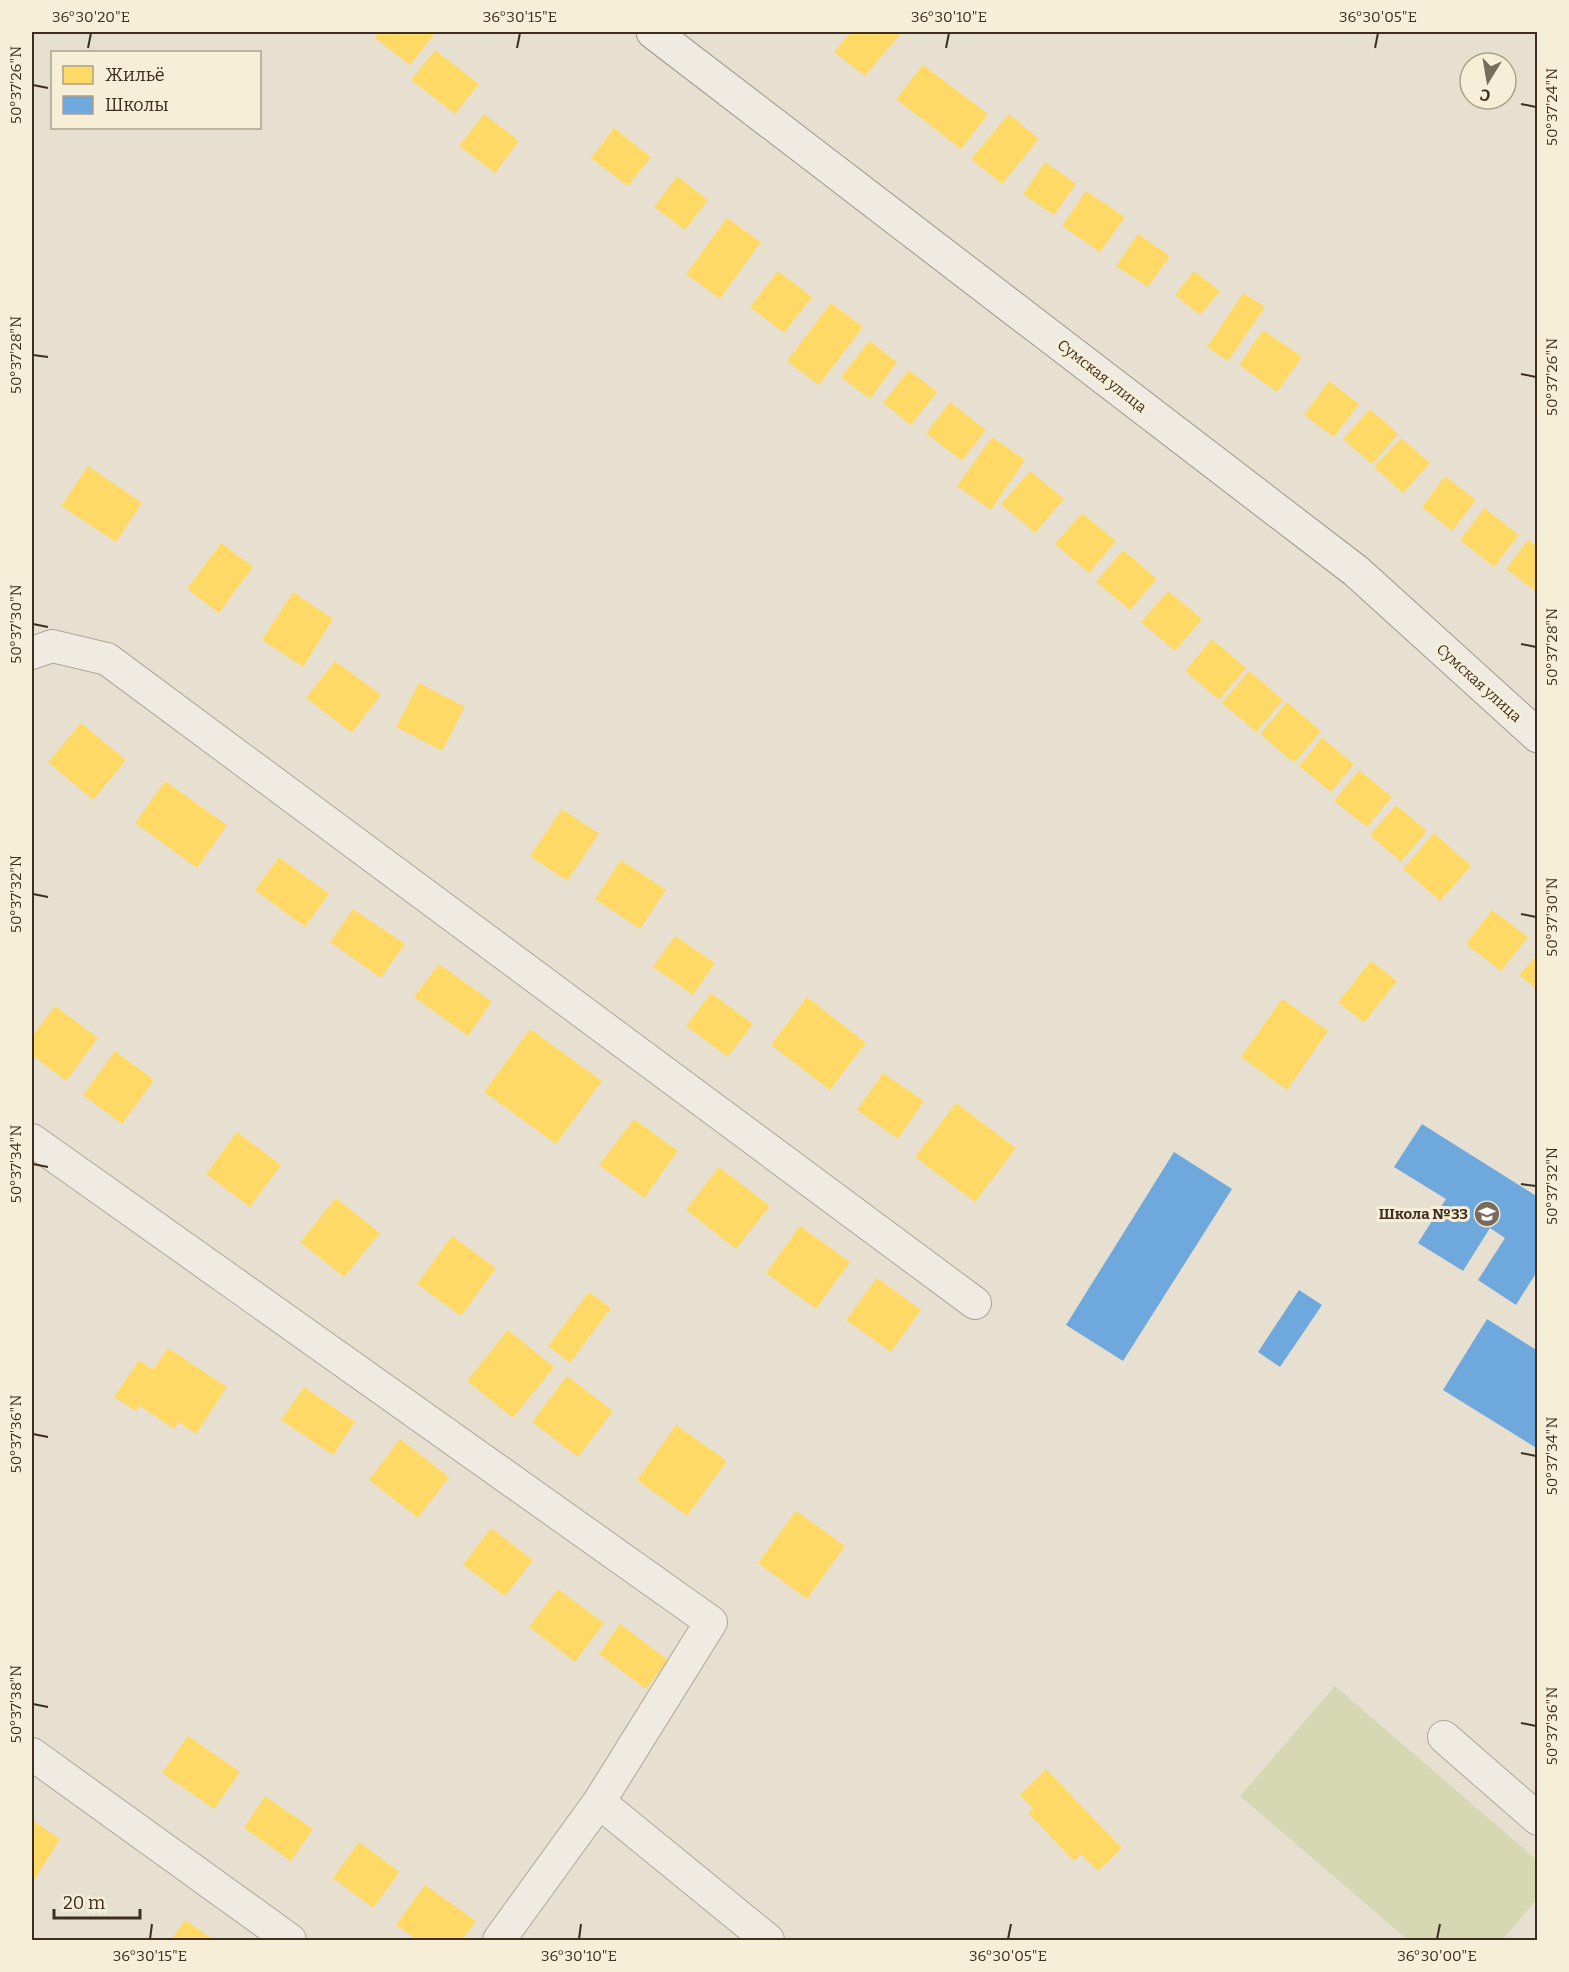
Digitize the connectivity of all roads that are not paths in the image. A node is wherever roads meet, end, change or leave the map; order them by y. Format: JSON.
{"nodes":[{"id":1,"x":654,"y":32,"type":"edge"},
{"id":2,"x":32,"y":653,"type":"edge"},
{"id":3,"x":1538,"y":736,"type":"edge"},
{"id":4,"x":32,"y":1140,"type":"edge"},
{"id":5,"x":975,"y":1302,"type":"dead end"},
{"id":6,"x":1444,"y":1737,"type":"dead end"},
{"id":7,"x":32,"y":1754,"type":"edge"},
{"id":8,"x":599,"y":1802,"type":"junction"},
{"id":9,"x":1538,"y":1819,"type":"edge"},
{"id":10,"x":290,"y":1941,"type":"edge"},
{"id":11,"x":499,"y":1941,"type":"edge"},
{"id":12,"x":768,"y":1941,"type":"edge"}],
"edges":[{"from":1,"to":3,"type":"main road","name":"Сумская улица"},
{"from":2,"to":5,"type":"street"},
{"from":4,"to":8,"type":"street"},
{"from":6,"to":9,"type":"street"},
{"from":7,"to":10,"type":"street"},
{"from":8,"to":11,"type":"street"},
{"from":8,"to":12,"type":"street"}]}
